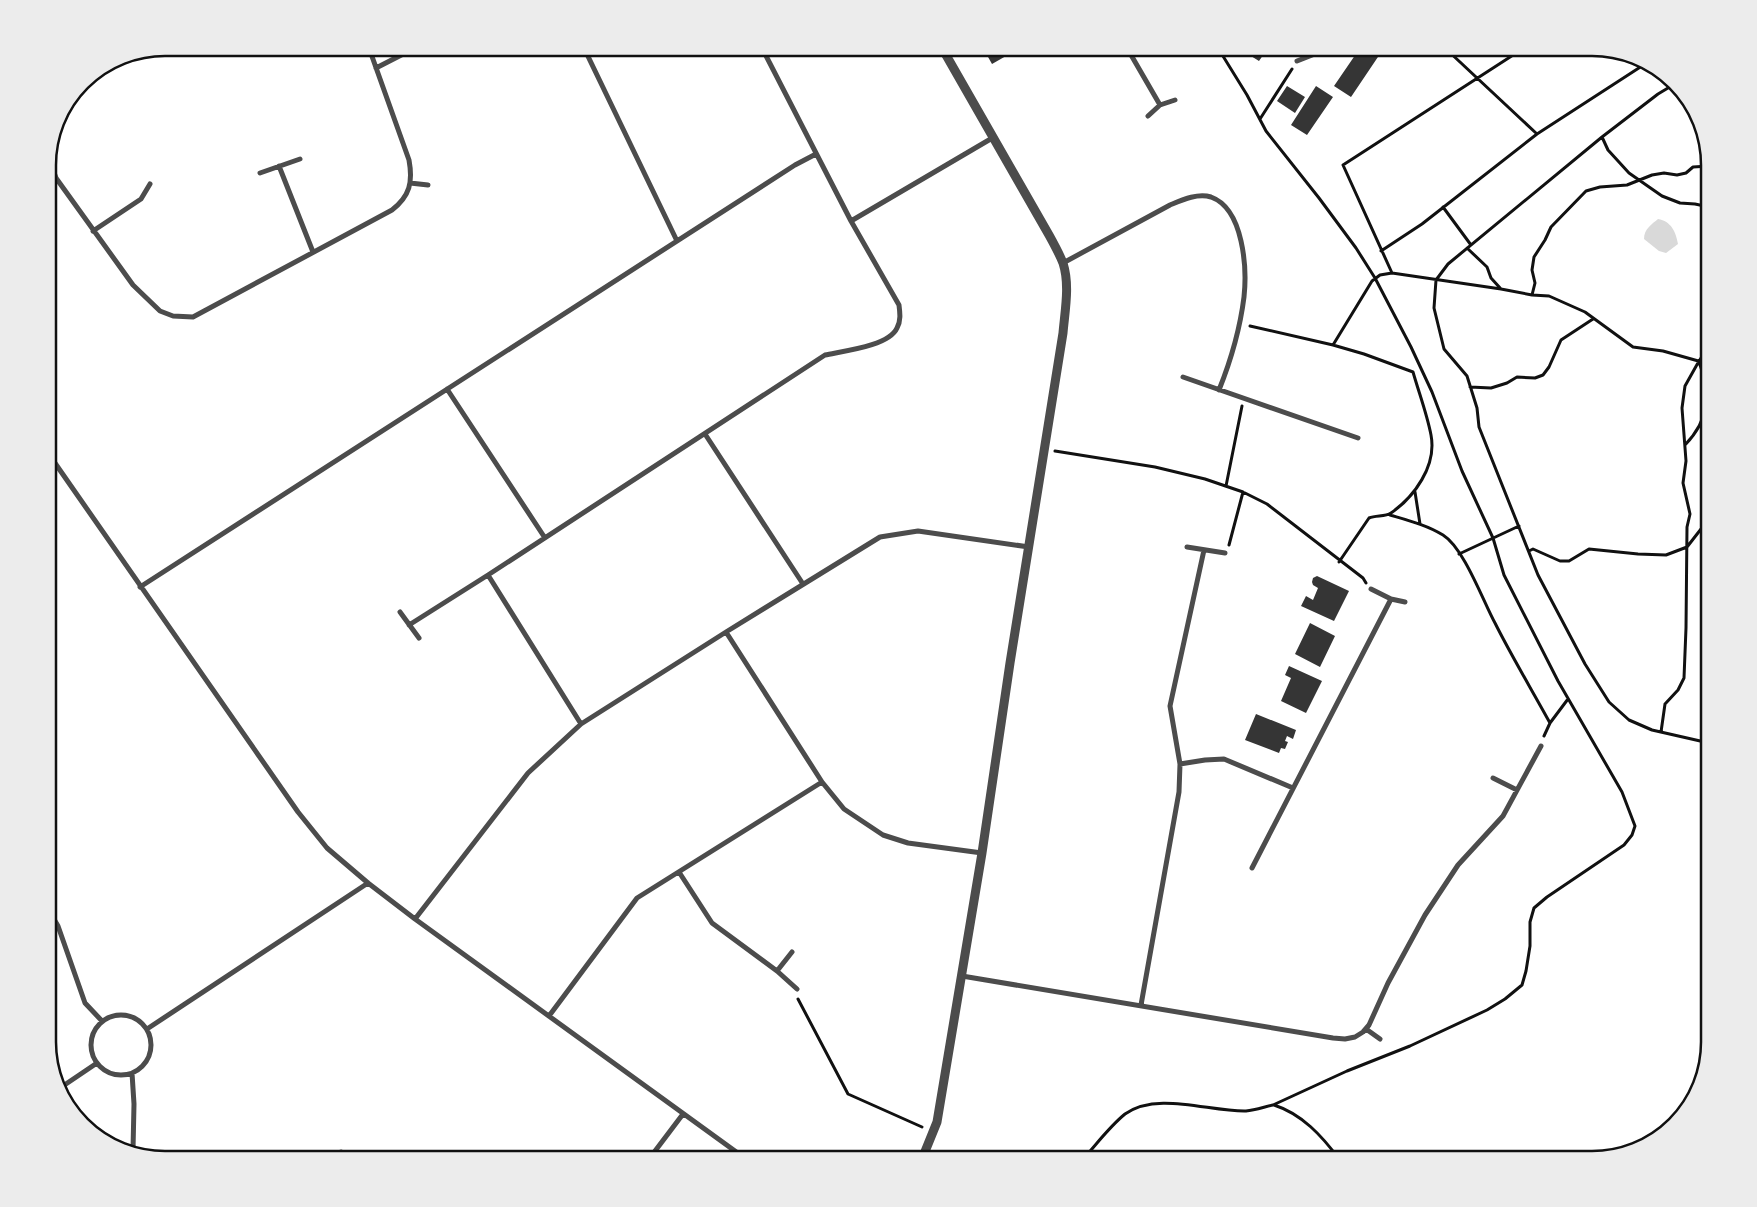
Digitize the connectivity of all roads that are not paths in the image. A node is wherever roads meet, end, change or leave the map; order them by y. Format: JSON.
{"nodes":[{"id":1,"x":371,"y":56,"type":"edge"},
{"id":2,"x":399,"y":56,"type":"edge"},
{"id":3,"x":588,"y":56,"type":"edge"},
{"id":4,"x":766,"y":56,"type":"edge"},
{"id":5,"x":947,"y":56,"type":"edge"},
{"id":6,"x":1132,"y":56,"type":"edge"},
{"id":7,"x":1310,"y":56,"type":"edge"},
{"id":8,"x":1297,"y":61,"type":"road end"},
{"id":9,"x":376,"y":68,"type":"junction"},
{"id":10,"x":1175,"y":100,"type":"dead end"},
{"id":11,"x":1160,"y":105,"type":"junction"},
{"id":12,"x":1148,"y":116,"type":"dead end"},
{"id":13,"x":994,"y":137,"type":"junction"},
{"id":14,"x":816,"y":154,"type":"junction"},
{"id":15,"x":300,"y":159,"type":"dead end"},
{"id":16,"x":279,"y":166,"type":"junction"},
{"id":17,"x":260,"y":173,"type":"dead end"},
{"id":18,"x":56,"y":178,"type":"edge"},
{"id":19,"x":410,"y":183,"type":"junction"},
{"id":20,"x":150,"y":184,"type":"dead end"},
{"id":21,"x":428,"y":185,"type":"dead end"},
{"id":22,"x":851,"y":222,"type":"junction"},
{"id":23,"x":94,"y":231,"type":"junction"},
{"id":24,"x":676,"y":241,"type":"junction"},
{"id":25,"x":314,"y":252,"type":"junction"},
{"id":26,"x":1062,"y":263,"type":"junction"},
{"id":27,"x":1183,"y":377,"type":"dead end"},
{"id":28,"x":447,"y":389,"type":"junction"},
{"id":29,"x":1219,"y":390,"type":"junction"},
{"id":30,"x":705,"y":434,"type":"junction"},
{"id":31,"x":1358,"y":438,"type":"dead end"},
{"id":32,"x":56,"y":465,"type":"edge"},
{"id":33,"x":545,"y":538,"type":"junction"},
{"id":34,"x":1029,"y":547,"type":"junction"},
{"id":35,"x":1187,"y":548,"type":"dead end"},
{"id":36,"x":1204,"y":550,"type":"junction"},
{"id":37,"x":1225,"y":553,"type":"road end"},
{"id":38,"x":488,"y":575,"type":"junction"},
{"id":39,"x":803,"y":584,"type":"junction"},
{"id":40,"x":140,"y":587,"type":"junction"},
{"id":41,"x":1371,"y":589,"type":"road end"},
{"id":42,"x":1391,"y":599,"type":"junction"},
{"id":43,"x":1405,"y":602,"type":"dead end"},
{"id":44,"x":400,"y":612,"type":"dead end"},
{"id":45,"x":409,"y":625,"type":"junction"},
{"id":46,"x":726,"y":632,"type":"junction"},
{"id":47,"x":419,"y":638,"type":"dead end"},
{"id":48,"x":581,"y":724,"type":"junction"},
{"id":49,"x":1541,"y":746,"type":"road end"},
{"id":50,"x":1180,"y":764,"type":"junction"},
{"id":51,"x":1493,"y":778,"type":"dead end"},
{"id":52,"x":822,"y":782,"type":"junction"},
{"id":53,"x":1293,"y":788,"type":"junction"},
{"id":54,"x":1517,"y":790,"type":"junction"},
{"id":55,"x":982,"y":853,"type":"junction"},
{"id":56,"x":1252,"y":868,"type":"dead end"},
{"id":57,"x":679,"y":872,"type":"junction"},
{"id":58,"x":368,"y":883,"type":"junction"},
{"id":59,"x":415,"y":919,"type":"junction"},
{"id":60,"x":56,"y":923,"type":"edge"},
{"id":61,"x":792,"y":952,"type":"dead end"},
{"id":62,"x":778,"y":971,"type":"junction"},
{"id":63,"x":962,"y":976,"type":"junction"},
{"id":64,"x":797,"y":988,"type":"road end"},
{"id":65,"x":1141,"y":1005,"type":"junction"},
{"id":66,"x":549,"y":1016,"type":"junction"},
{"id":67,"x":102,"y":1021,"type":"junction"},
{"id":68,"x":146,"y":1029,"type":"junction"},
{"id":69,"x":1365,"y":1031,"type":"junction"},
{"id":70,"x":1380,"y":1039,"type":"dead end"},
{"id":71,"x":97,"y":1063,"type":"junction"},
{"id":72,"x":132,"y":1073,"type":"junction"},
{"id":73,"x":66,"y":1084,"type":"edge"},
{"id":74,"x":683,"y":1114,"type":"junction"},
{"id":75,"x":133,"y":1146,"type":"edge"},
{"id":76,"x":656,"y":1151,"type":"edge"},
{"id":77,"x":734,"y":1151,"type":"edge"},
{"id":78,"x":926,"y":1151,"type":"edge"}],
"edges":[{"from":1,"to":9,"type":"street"},
{"from":2,"to":9,"type":"street"},
{"from":3,"to":24,"type":"street"},
{"from":4,"to":14,"type":"street"},
{"from":5,"to":13,"type":"street"},
{"from":6,"to":11,"type":"street"},
{"from":7,"to":8,"type":"street"},
{"from":9,"to":19,"type":"street"},
{"from":10,"to":11,"type":"street"},
{"from":11,"to":12,"type":"street"},
{"from":13,"to":22,"type":"street"},
{"from":13,"to":26,"type":"street"},
{"from":14,"to":22,"type":"street"},
{"from":14,"to":24,"type":"street"},
{"from":15,"to":16,"type":"street"},
{"from":16,"to":17,"type":"street"},
{"from":16,"to":25,"type":"street"},
{"from":18,"to":23,"type":"street"},
{"from":19,"to":21,"type":"street"},
{"from":19,"to":25,"type":"street"},
{"from":20,"to":23,"type":"street"},
{"from":22,"to":30,"type":"street"},
{"from":23,"to":25,"type":"street"},
{"from":24,"to":28,"type":"street"},
{"from":26,"to":29,"type":"street"},
{"from":26,"to":34,"type":"street"},
{"from":27,"to":29,"type":"street"},
{"from":28,"to":33,"type":"street"},
{"from":28,"to":40,"type":"street"},
{"from":29,"to":31,"type":"street"},
{"from":30,"to":33,"type":"street"},
{"from":30,"to":39,"type":"street"},
{"from":32,"to":40,"type":"street"},
{"from":33,"to":38,"type":"street"},
{"from":34,"to":39,"type":"street"},
{"from":34,"to":55,"type":"street"},
{"from":35,"to":36,"type":"street"},
{"from":36,"to":37,"type":"street"},
{"from":36,"to":50,"type":"street"},
{"from":38,"to":45,"type":"street"},
{"from":38,"to":48,"type":"street"},
{"from":39,"to":46,"type":"street"},
{"from":40,"to":58,"type":"street"},
{"from":41,"to":42,"type":"street"},
{"from":42,"to":43,"type":"street"},
{"from":42,"to":53,"type":"street"},
{"from":44,"to":45,"type":"street"},
{"from":45,"to":47,"type":"street"},
{"from":46,"to":48,"type":"street"},
{"from":46,"to":52,"type":"street"},
{"from":48,"to":59,"type":"street"},
{"from":49,"to":54,"type":"street"},
{"from":50,"to":53,"type":"street"},
{"from":50,"to":65,"type":"street"},
{"from":51,"to":54,"type":"street"},
{"from":52,"to":55,"type":"street"},
{"from":52,"to":57,"type":"street"},
{"from":53,"to":56,"type":"street"},
{"from":54,"to":69,"type":"street"},
{"from":55,"to":63,"type":"street"},
{"from":57,"to":62,"type":"street"},
{"from":57,"to":66,"type":"street"},
{"from":58,"to":59,"type":"street"},
{"from":58,"to":68,"type":"street"},
{"from":59,"to":66,"type":"street"},
{"from":60,"to":67,"type":"street"},
{"from":61,"to":62,"type":"street"},
{"from":62,"to":64,"type":"street"},
{"from":63,"to":65,"type":"street"},
{"from":63,"to":78,"type":"street"},
{"from":65,"to":69,"type":"street"},
{"from":66,"to":74,"type":"street"},
{"from":67,"to":68,"type":"street"},
{"from":67,"to":71,"type":"street"},
{"from":68,"to":72,"type":"street"},
{"from":69,"to":70,"type":"street"},
{"from":71,"to":72,"type":"street"},
{"from":71,"to":73,"type":"street"},
{"from":72,"to":75,"type":"street"},
{"from":74,"to":76,"type":"street"},
{"from":74,"to":77,"type":"street"}]}
